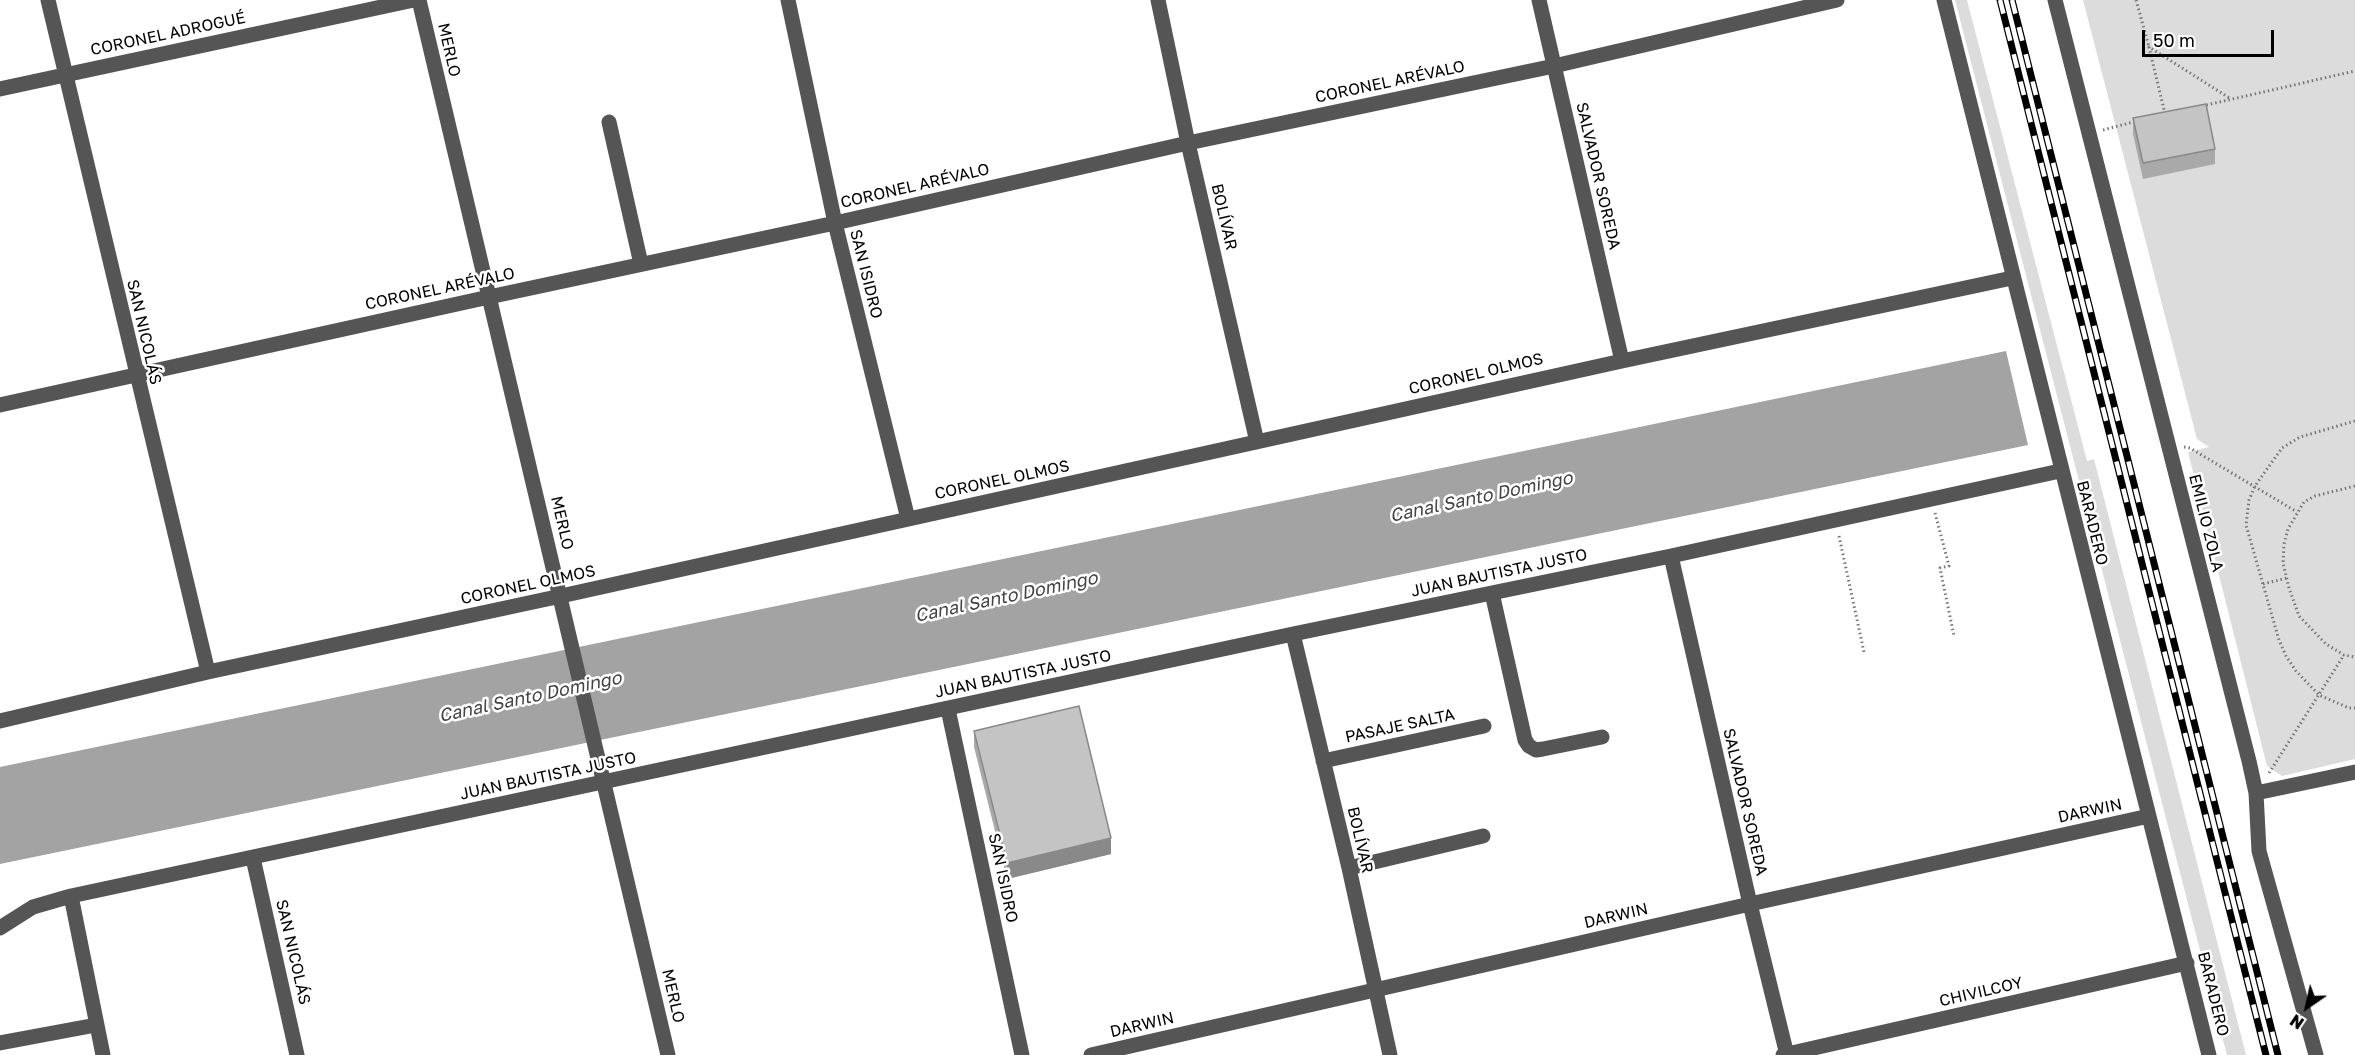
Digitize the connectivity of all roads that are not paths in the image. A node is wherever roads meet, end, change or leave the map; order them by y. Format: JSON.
{"nodes":[{"id":1,"x":48,"y":0,"type":"edge"},
{"id":2,"x":416,"y":0,"type":"edge"},
{"id":3,"x":788,"y":0,"type":"edge"},
{"id":4,"x":1158,"y":0,"type":"edge"},
{"id":5,"x":1539,"y":0,"type":"edge"},
{"id":6,"x":1837,"y":0,"type":"edge"},
{"id":7,"x":1944,"y":0,"type":"edge"},
{"id":8,"x":2055,"y":0,"type":"edge"},
{"id":9,"x":1554,"y":66,"type":"junction"},
{"id":10,"x":65,"y":74,"type":"junction"},
{"id":11,"x":0,"y":89,"type":"edge"},
{"id":12,"x":609,"y":122,"type":"dead end"},
{"id":13,"x":1188,"y":143,"type":"junction"},
{"id":14,"x":835,"y":223,"type":"junction"},
{"id":15,"x":641,"y":264,"type":"junction"},
{"id":16,"x":2013,"y":278,"type":"junction"},
{"id":17,"x":489,"y":297,"type":"junction"},
{"id":18,"x":1622,"y":361,"type":"junction"},
{"id":19,"x":136,"y":375,"type":"junction"},
{"id":20,"x":0,"y":405,"type":"edge"},
{"id":21,"x":1257,"y":442,"type":"junction"},
{"id":22,"x":2061,"y":471,"type":"junction"},
{"id":23,"x":908,"y":519,"type":"junction"},
{"id":24,"x":1671,"y":556,"type":"junction"},
{"id":25,"x":1492,"y":593,"type":"junction"},
{"id":26,"x":561,"y":596,"type":"junction"},
{"id":27,"x":1293,"y":634,"type":"junction"},
{"id":28,"x":208,"y":672,"type":"junction"},
{"id":29,"x":948,"y":709,"type":"junction"},
{"id":30,"x":0,"y":721,"type":"edge"},
{"id":31,"x":1484,"y":726,"type":"dead end"},
{"id":32,"x":1602,"y":737,"type":"dead end"},
{"id":33,"x":1323,"y":761,"type":"junction"},
{"id":34,"x":2355,"y":772,"type":"edge"},
{"id":35,"x":604,"y":782,"type":"junction"},
{"id":36,"x":2256,"y":793,"type":"junction"},
{"id":37,"x":2149,"y":816,"type":"junction"},
{"id":38,"x":1483,"y":836,"type":"dead end"},
{"id":39,"x":253,"y":858,"type":"junction"},
{"id":40,"x":1349,"y":868,"type":"junction"},
{"id":41,"x":70,"y":896,"type":"junction"},
{"id":42,"x":1750,"y":904,"type":"junction"},
{"id":43,"x":0,"y":928,"type":"edge"},
{"id":44,"x":2187,"y":963,"type":"junction"},
{"id":45,"x":1376,"y":989,"type":"junction"},
{"id":46,"x":96,"y":1025,"type":"junction"},
{"id":47,"x":0,"y":1043,"type":"edge"},
{"id":48,"x":103,"y":1055,"type":"edge"},
{"id":49,"x":297,"y":1055,"type":"edge"},
{"id":50,"x":668,"y":1055,"type":"edge"},
{"id":51,"x":1022,"y":1055,"type":"edge"},
{"id":52,"x":1091,"y":1055,"type":"edge"},
{"id":53,"x":1390,"y":1055,"type":"edge"},
{"id":54,"x":1786,"y":1055,"type":"edge"},
{"id":55,"x":2209,"y":1055,"type":"edge"},
{"id":56,"x":2316,"y":1055,"type":"edge"}],
"edges":[{"from":1,"to":10,"type":"street","name":"SAN NICOLÁS"},
{"from":2,"to":10,"type":"street","name":"CORONEL ADROGUÉ"},
{"from":2,"to":17,"type":"street","name":"MERLO"},
{"from":3,"to":14,"type":"street","name":"SAN ISIDRO"},
{"from":4,"to":13,"type":"street","name":"BOLÍVAR"},
{"from":5,"to":9,"type":"street","name":"SALVADOR SOREDA"},
{"from":6,"to":9,"type":"street","name":"CORONEL ARÉVALO"},
{"from":7,"to":16,"type":"street","name":"BARADERO"},
{"from":8,"to":36,"type":"street","name":"EMILIO ZOLA"},
{"from":9,"to":13,"type":"street","name":"CORONEL ARÉVALO"},
{"from":9,"to":18,"type":"street","name":"SALVADOR SOREDA"},
{"from":10,"to":11,"type":"street","name":"CORONEL ADROGUÉ"},
{"from":10,"to":19,"type":"street","name":"SAN NICOLÁS"},
{"from":12,"to":15,"type":"street"},
{"from":13,"to":14,"type":"street","name":"CORONEL ARÉVALO"},
{"from":13,"to":21,"type":"street","name":"BOLÍVAR"},
{"from":14,"to":15,"type":"street","name":"CORONEL ARÉVALO"},
{"from":14,"to":23,"type":"street","name":"SAN ISIDRO"},
{"from":15,"to":17,"type":"street","name":"CORONEL ARÉVALO"},
{"from":16,"to":18,"type":"street","name":"CORONEL OLMOS"},
{"from":16,"to":22,"type":"street","name":"BARADERO"},
{"from":17,"to":19,"type":"street","name":"CORONEL ARÉVALO"},
{"from":17,"to":26,"type":"street","name":"MERLO"},
{"from":18,"to":21,"type":"street","name":"CORONEL OLMOS"},
{"from":19,"to":20,"type":"street","name":"CORONEL ARÉVALO"},
{"from":19,"to":28,"type":"street","name":"SAN NICOLÁS"},
{"from":21,"to":23,"type":"street","name":"CORONEL OLMOS"},
{"from":22,"to":24,"type":"street","name":"JUAN BAUTISTA JUSTO"},
{"from":22,"to":37,"type":"street","name":"BARADERO"},
{"from":23,"to":26,"type":"street","name":"CORONEL OLMOS"},
{"from":24,"to":25,"type":"street","name":"JUAN BAUTISTA JUSTO"},
{"from":24,"to":42,"type":"street","name":"SALVADOR SOREDA"},
{"from":25,"to":27,"type":"street","name":"JUAN BAUTISTA JUSTO"},
{"from":25,"to":32,"type":"street"},
{"from":26,"to":28,"type":"street","name":"CORONEL OLMOS"},
{"from":26,"to":35,"type":"street","name":"MERLO"},
{"from":27,"to":29,"type":"street","name":"JUAN BAUTISTA JUSTO"},
{"from":27,"to":33,"type":"street","name":"BOLÍVAR"},
{"from":28,"to":30,"type":"street","name":"CORONEL OLMOS"},
{"from":29,"to":35,"type":"street","name":"JUAN BAUTISTA JUSTO"},
{"from":29,"to":51,"type":"street","name":"SAN ISIDRO"},
{"from":31,"to":33,"type":"street","name":"PASAJE SALTA"},
{"from":33,"to":40,"type":"street","name":"BOLÍVAR"},
{"from":34,"to":36,"type":"street"},
{"from":35,"to":39,"type":"street","name":"JUAN BAUTISTA JUSTO"},
{"from":35,"to":50,"type":"street","name":"MERLO"},
{"from":36,"to":56,"type":"street","name":"EMILIO ZOLA"},
{"from":37,"to":42,"type":"street","name":"DARWIN"},
{"from":37,"to":44,"type":"street","name":"BARADERO"},
{"from":38,"to":40,"type":"street"},
{"from":39,"to":41,"type":"street","name":"JUAN BAUTISTA JUSTO"},
{"from":39,"to":49,"type":"street","name":"SAN NICOLÁS"},
{"from":40,"to":45,"type":"street","name":"BOLÍVAR"},
{"from":41,"to":43,"type":"street","name":"JUAN BAUTISTA JUSTO"},
{"from":41,"to":46,"type":"street"},
{"from":42,"to":45,"type":"street","name":"DARWIN"},
{"from":42,"to":54,"type":"street","name":"SALVADOR SOREDA"},
{"from":44,"to":54,"type":"street","name":"CHIVILCOY"},
{"from":44,"to":55,"type":"street","name":"BARADERO"},
{"from":45,"to":52,"type":"street","name":"DARWIN"},
{"from":45,"to":53,"type":"street","name":"BOLÍVAR"},
{"from":46,"to":47,"type":"street"},
{"from":46,"to":48,"type":"street"}]}
